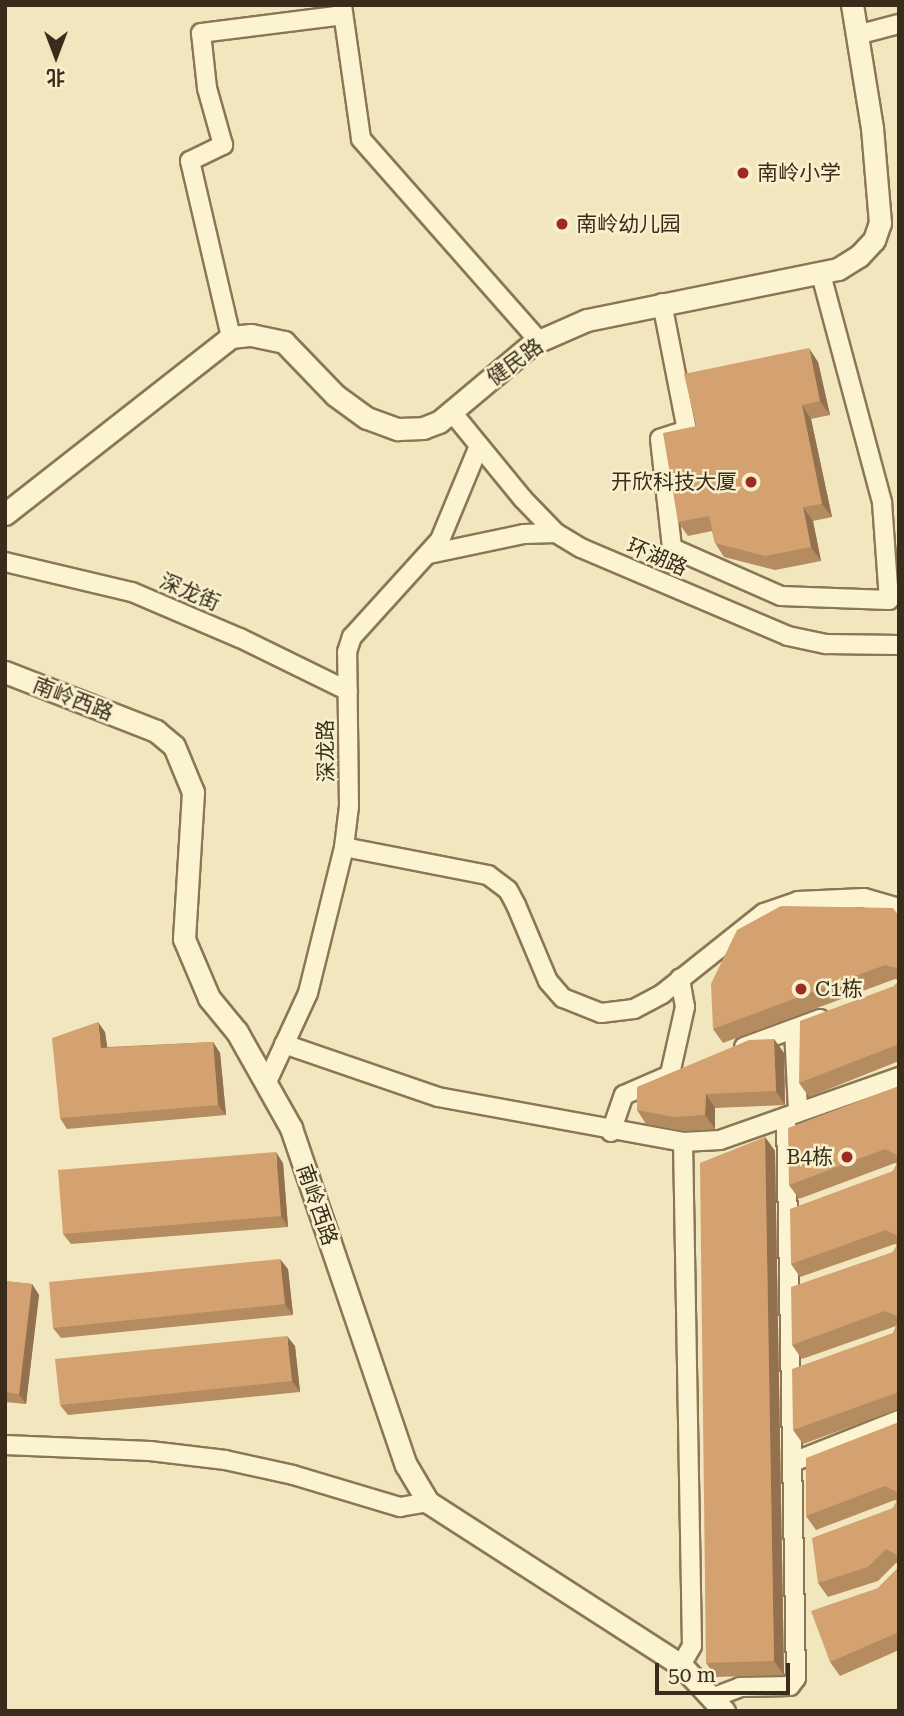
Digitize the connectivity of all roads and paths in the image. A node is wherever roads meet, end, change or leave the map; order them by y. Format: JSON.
{"nodes":[{"id":1,"x":852,"y":5,"type":"edge"},
{"id":2,"x":342,"y":10,"type":"edge"},
{"id":3,"x":899,"y":23,"type":"edge"},
{"id":4,"x":857,"y":36,"type":"junction"},
{"id":5,"x":821,"y":275,"type":"junction"},
{"id":6,"x":662,"y":303,"type":"junction"},
{"id":7,"x":231,"y":337,"type":"junction"},
{"id":8,"x":539,"y":341,"type":"junction"},
{"id":9,"x":451,"y":411,"type":"junction"},
{"id":10,"x":480,"y":446,"type":"junction"},
{"id":11,"x":5,"y":514,"type":"edge"},
{"id":12,"x":556,"y":533,"type":"junction"},
{"id":13,"x":429,"y":554,"type":"junction"},
{"id":14,"x":5,"y":562,"type":"edge"},
{"id":15,"x":899,"y":645,"type":"edge"},
{"id":16,"x":5,"y":672,"type":"edge"},
{"id":17,"x":348,"y":691,"type":"junction"},
{"id":18,"x":344,"y":847,"type":"junction"},
{"id":19,"x":899,"y":908,"type":"edge"},
{"id":20,"x":680,"y":978,"type":"junction"},
{"id":21,"x":833,"y":1014,"type":"edge"},
{"id":22,"x":794,"y":1029,"type":"junction"},
{"id":23,"x":284,"y":1044,"type":"junction"},
{"id":24,"x":732,"y":1052,"type":"edge"},
{"id":25,"x":695,"y":1065,"type":"edge"},
{"id":26,"x":670,"y":1074,"type":"junction"},
{"id":27,"x":899,"y":1077,"type":"edge"},
{"id":28,"x":266,"y":1084,"type":"junction"},
{"id":29,"x":792,"y":1115,"type":"junction"},
{"id":30,"x":611,"y":1132,"type":"junction"},
{"id":31,"x":683,"y":1142,"type":"junction"},
{"id":32,"x":813,"y":1206,"type":"edge"},
{"id":33,"x":788,"y":1215,"type":"junction"},
{"id":34,"x":814,"y":1284,"type":"edge"},
{"id":35,"x":790,"y":1293,"type":"junction"},
{"id":36,"x":815,"y":1366,"type":"edge"},
{"id":37,"x":791,"y":1375,"type":"junction"},
{"id":38,"x":899,"y":1420,"type":"edge"},
{"id":39,"x":5,"y":1445,"type":"edge"},
{"id":40,"x":793,"y":1462,"type":"junction"},
{"id":41,"x":428,"y":1502,"type":"junction"},
{"id":42,"x":681,"y":1665,"type":"junction"},
{"id":43,"x":718,"y":1704,"type":"edge"}],
"edges":[{"from":1,"to":4,"type":"street","name":"健民路"},
{"from":2,"to":7,"type":"street"},
{"from":2,"to":8,"type":"street"},
{"from":3,"to":4,"type":"street"},
{"from":4,"to":5,"type":"street","name":"健民路"},
{"from":5,"to":6,"type":"street","name":"健民路"},
{"from":5,"to":6,"type":"street"},
{"from":6,"to":8,"type":"street","name":"健民路"},
{"from":7,"to":9,"type":"street","name":"健民路"},
{"from":7,"to":11,"type":"street"},
{"from":8,"to":9,"type":"street","name":"健民路"},
{"from":9,"to":10,"type":"street","name":"环湖路"},
{"from":10,"to":12,"type":"street","name":"环湖路"},
{"from":10,"to":13,"type":"street","name":"深龙路"},
{"from":12,"to":13,"type":"street"},
{"from":12,"to":15,"type":"street","name":"环湖路"},
{"from":13,"to":17,"type":"street","name":"深龙路"},
{"from":14,"to":17,"type":"street","name":"深龙街"},
{"from":16,"to":28,"type":"street","name":"南岭西路"},
{"from":17,"to":18,"type":"street","name":"深龙路"},
{"from":18,"to":20,"type":"street"},
{"from":18,"to":23,"type":"street","name":"深龙路"},
{"from":19,"to":20,"type":"street"},
{"from":20,"to":26,"type":"street"},
{"from":21,"to":22,"type":"street"},
{"from":22,"to":24,"type":"street"},
{"from":22,"to":29,"type":"street"},
{"from":23,"to":28,"type":"street","name":"深龙路"},
{"from":23,"to":30,"type":"street"},
{"from":25,"to":26,"type":"street"},
{"from":26,"to":30,"type":"street"},
{"from":27,"to":29,"type":"street"},
{"from":28,"to":41,"type":"street","name":"南岭西路"},
{"from":29,"to":31,"type":"street"},
{"from":29,"to":33,"type":"street"},
{"from":30,"to":31,"type":"street"},
{"from":31,"to":42,"type":"street"},
{"from":32,"to":33,"type":"street"},
{"from":33,"to":35,"type":"street"},
{"from":34,"to":35,"type":"street"},
{"from":35,"to":37,"type":"street"},
{"from":36,"to":37,"type":"street"},
{"from":37,"to":40,"type":"street"},
{"from":38,"to":40,"type":"street"},
{"from":39,"to":41,"type":"street"},
{"from":40,"to":43,"type":"street"},
{"from":41,"to":42,"type":"street","name":"南岭西路"},
{"from":42,"to":43,"type":"street","name":"南岭西路"}]}
